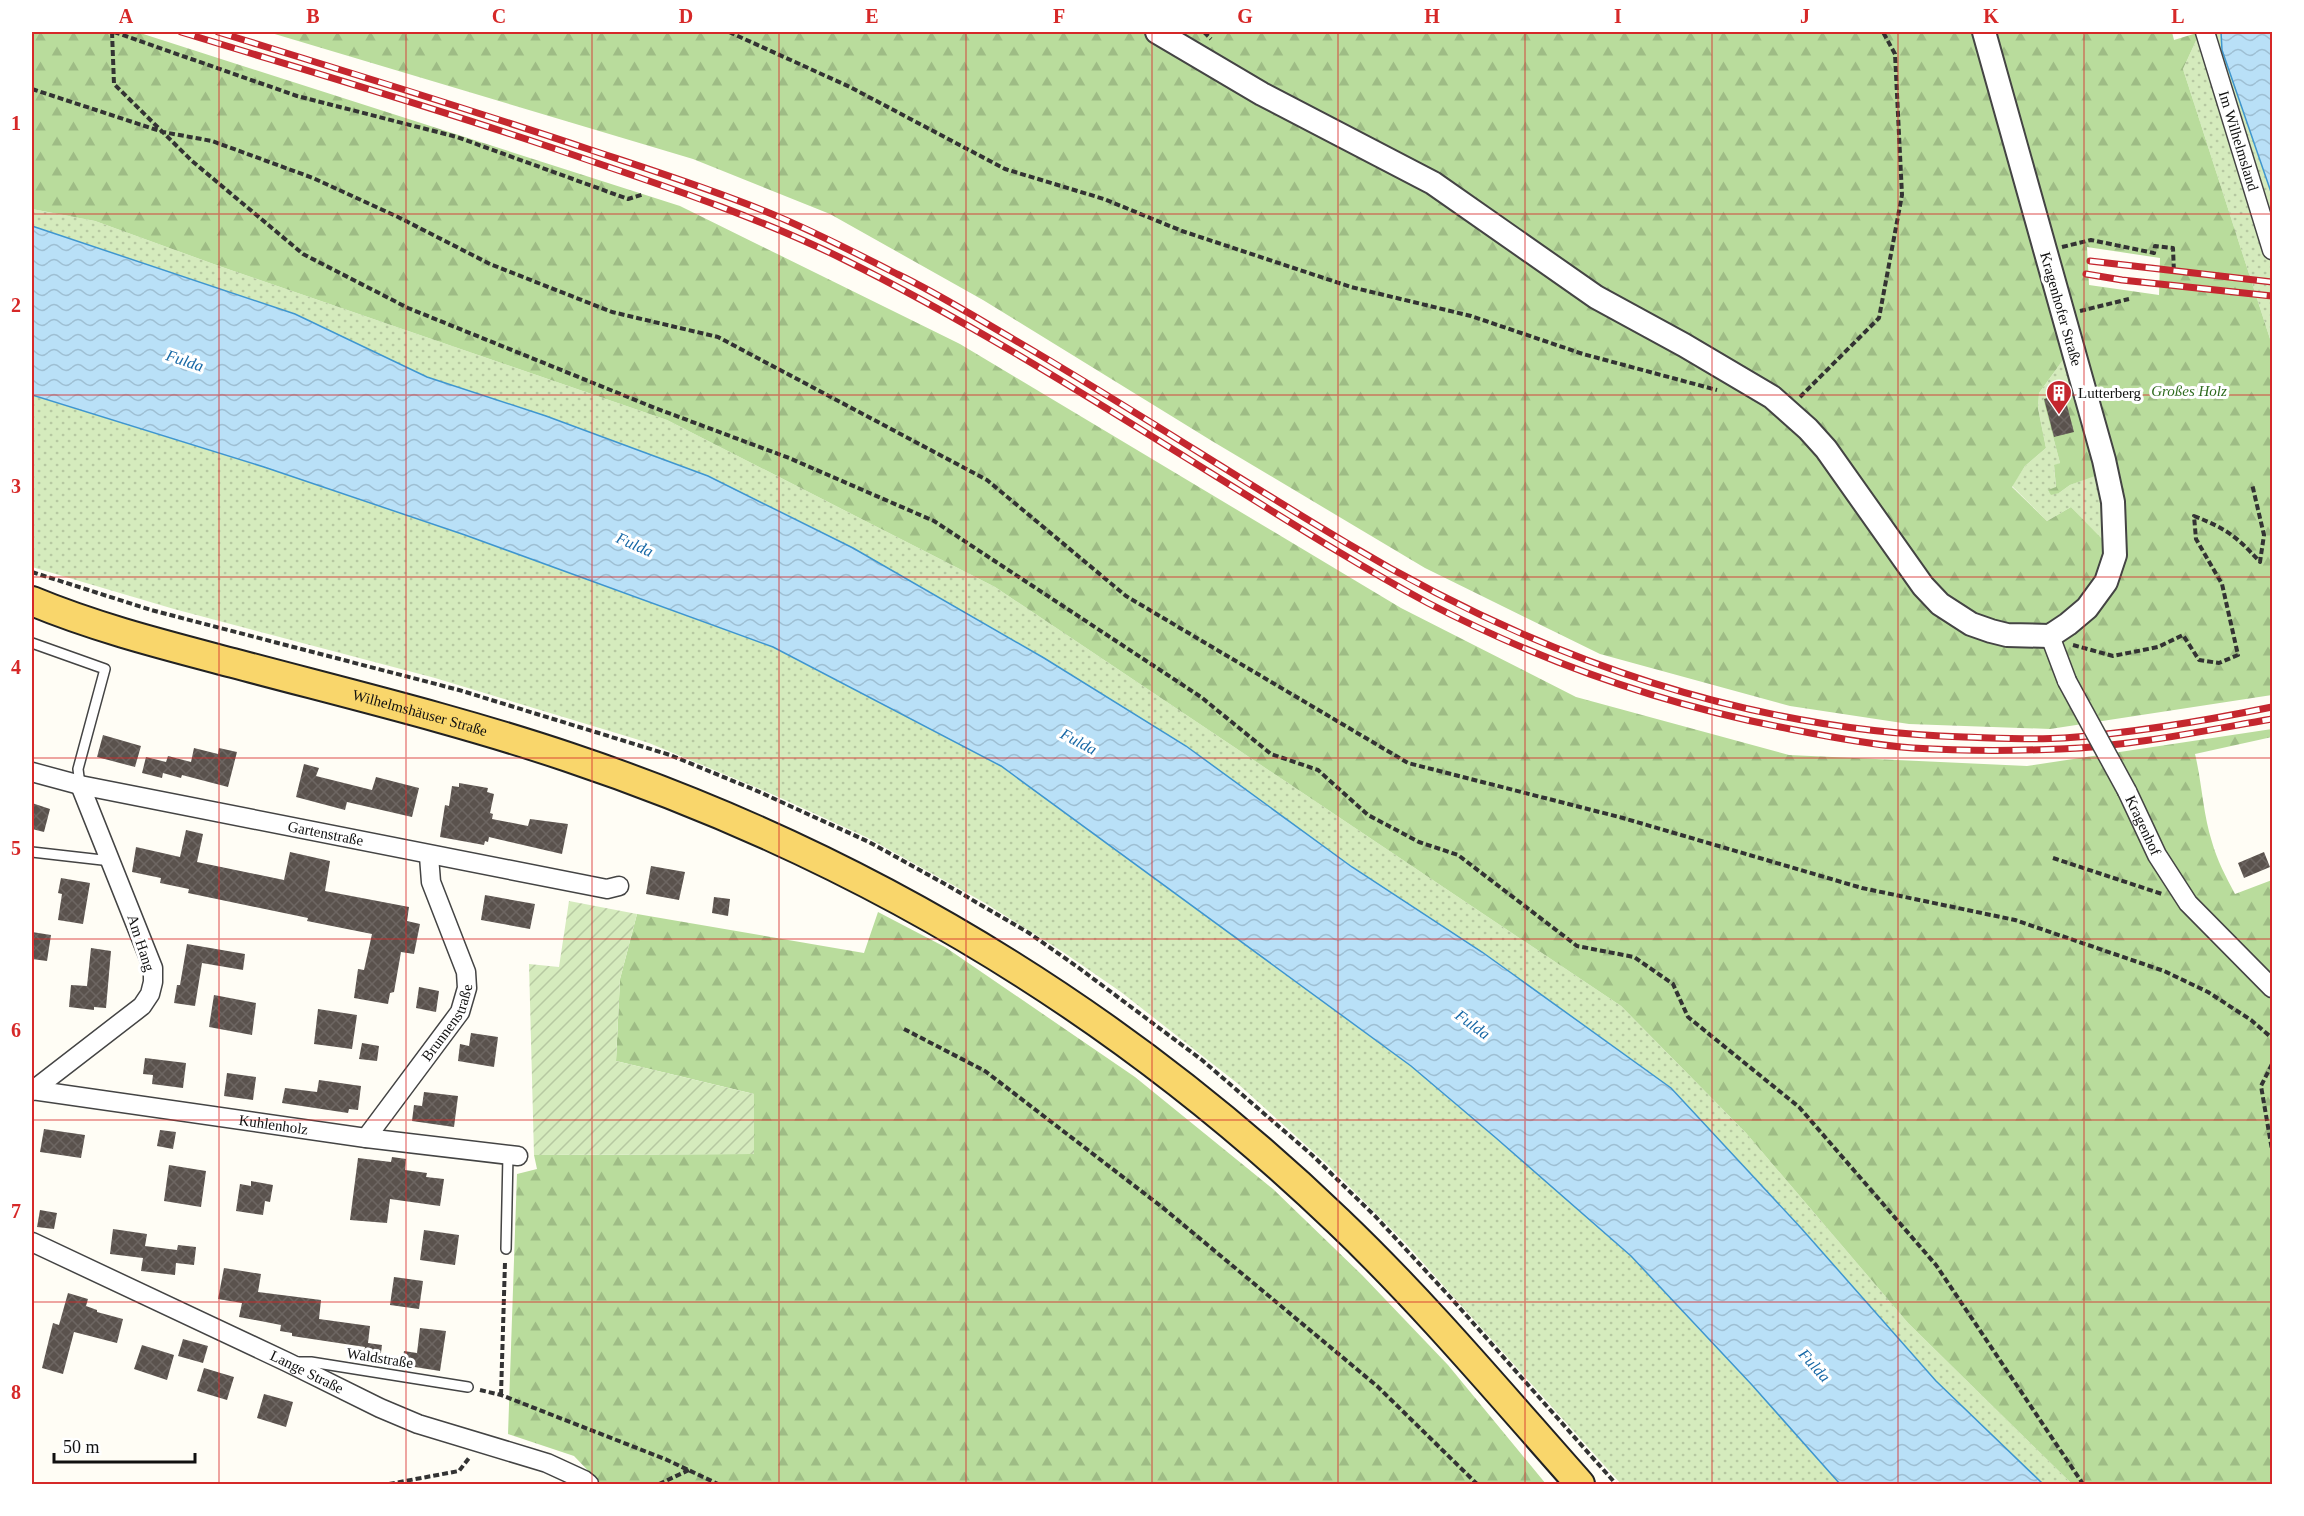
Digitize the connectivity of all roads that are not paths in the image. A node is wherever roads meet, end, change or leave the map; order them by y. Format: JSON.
{"nodes":[{"id":1,"x":1158,"y":32,"type":"edge"},
{"id":2,"x":1984,"y":32,"type":"edge"},
{"id":3,"x":2205,"y":32,"type":"edge"},
{"id":4,"x":2272,"y":250,"type":"edge"},
{"id":5,"x":32,"y":601,"type":"edge"},
{"id":6,"x":2050,"y":638,"type":"junction"},
{"id":7,"x":32,"y":643,"type":"edge"},
{"id":8,"x":32,"y":772,"type":"edge"},
{"id":9,"x":80,"y":784,"type":"junction"},
{"id":10,"x":32,"y":852,"type":"edge"},
{"id":11,"x":429,"y":856,"type":"junction"},
{"id":12,"x":111,"y":861,"type":"junction"},
{"id":13,"x":619,"y":886,"type":"dead end"},
{"id":14,"x":2272,"y":988,"type":"edge"},
{"id":15,"x":32,"y":1090,"type":"edge"},
{"id":16,"x":366,"y":1138,"type":"junction"},
{"id":17,"x":513,"y":1155,"type":"joint"},
{"id":18,"x":32,"y":1242,"type":"edge"},
{"id":19,"x":506,"y":1249,"type":"road end"},
{"id":20,"x":287,"y":1362,"type":"junction"},
{"id":21,"x":468,"y":1387,"type":"road end"},
{"id":22,"x":589,"y":1485,"type":"edge"},
{"id":23,"x":1580,"y":1485,"type":"edge"}],
"edges":[{"from":1,"to":6,"type":"street"},
{"from":2,"to":6,"type":"street","name":"Kragenhofer Straße"},
{"from":3,"to":4,"type":"street","name":"Im Wilhelmsland"},
{"from":5,"to":23,"type":"main road","name":"Wilhelmshäuser Straße"},
{"from":6,"to":14,"type":"street","name":"Kragenhof","bridge":true},
{"from":7,"to":9,"type":"lane"},
{"from":8,"to":9,"type":"street","name":"Gartenstraße"},
{"from":9,"to":11,"type":"street","name":"Gartenstraße"},
{"from":9,"to":12,"type":"street","name":"Am Hang"},
{"from":10,"to":12,"type":"lane"},
{"from":11,"to":13,"type":"street","name":"Gartenstraße"},
{"from":11,"to":16,"type":"street","name":"Brunnenstraße"},
{"from":12,"to":15,"type":"street","name":"Am Hang"},
{"from":15,"to":16,"type":"street","name":"Kuhlenholz"},
{"from":16,"to":17,"type":"street","name":"Kuhlenholz"},
{"from":17,"to":19,"type":"lane"},
{"from":18,"to":20,"type":"street","name":"Lange Straße"},
{"from":20,"to":21,"type":"lane","name":"Waldstraße"},
{"from":20,"to":22,"type":"street","name":"Lange Straße"}]}
